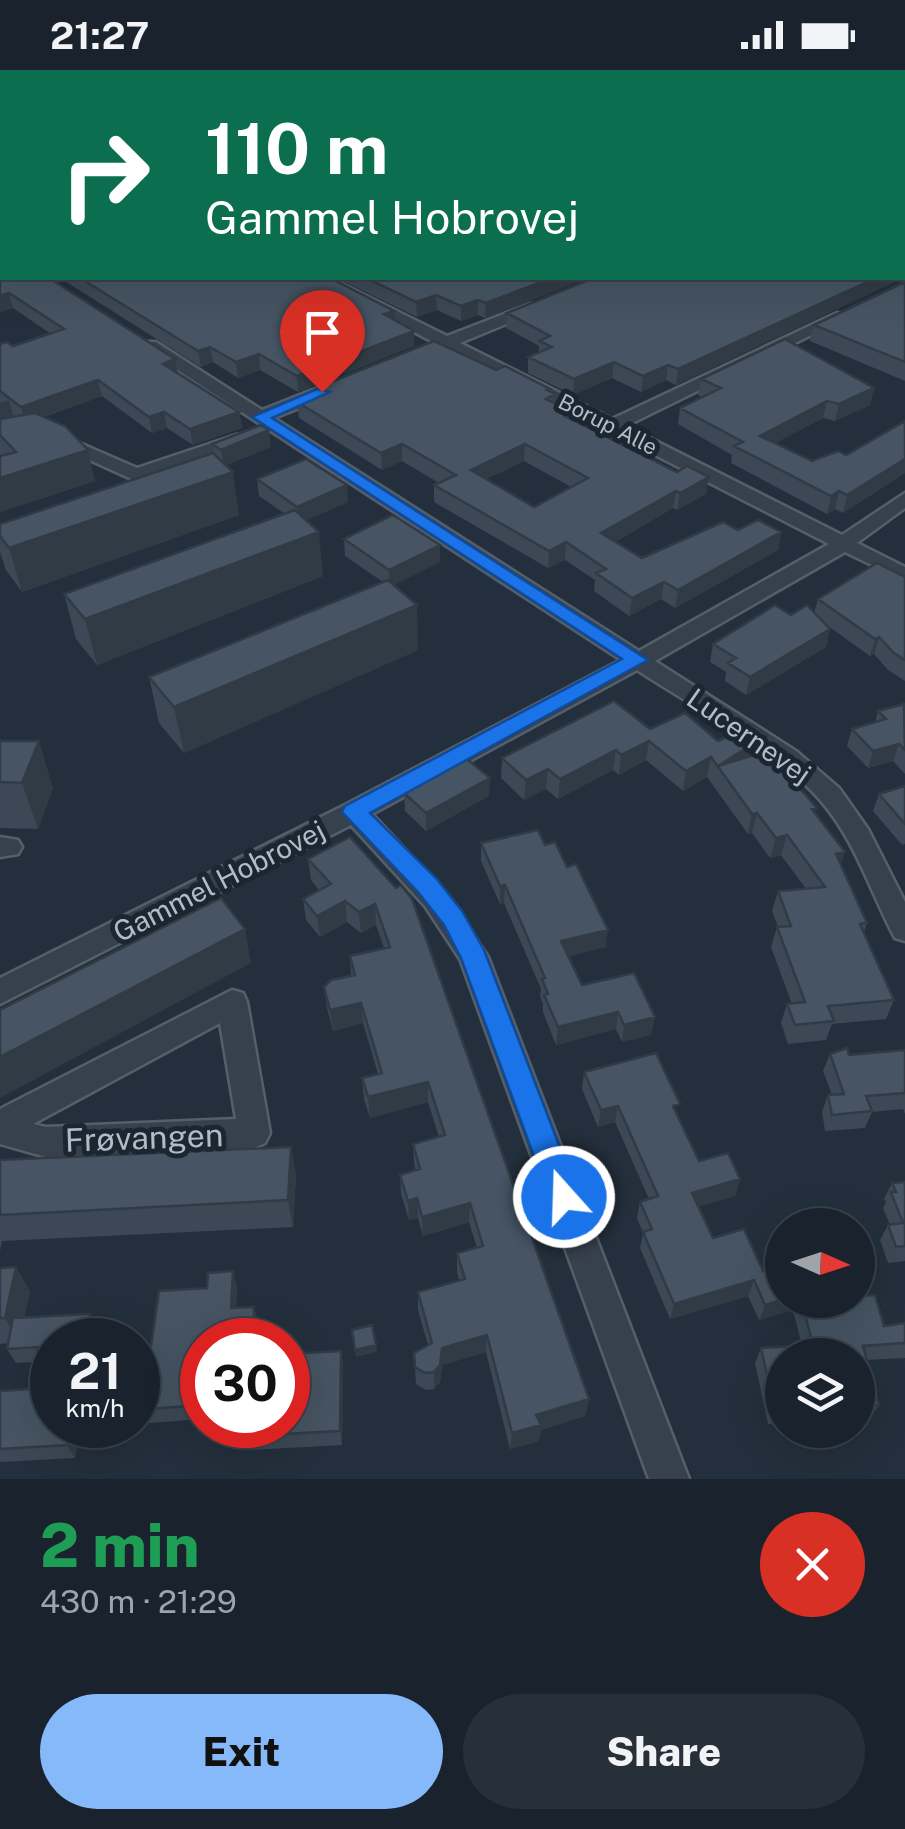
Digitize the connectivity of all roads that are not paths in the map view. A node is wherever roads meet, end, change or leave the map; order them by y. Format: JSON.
{"nodes":[{"id":1,"x":324,"y":280,"type":"edge"},
{"id":2,"x":555,"y":299,"type":"edge"},
{"id":3,"x":853,"y":310,"type":"edge"},
{"id":4,"x":134,"y":335,"type":"edge"},
{"id":5,"x":447,"y":342,"type":"junction"},
{"id":6,"x":413,"y":356,"type":"edge"},
{"id":7,"x":345,"y":383,"type":"edge"},
{"id":8,"x":268,"y":422,"type":"junction"},
{"id":9,"x":612,"y":426,"type":"junction"},
{"id":10,"x":0,"y":442,"type":"edge"},
{"id":11,"x":905,"y":499,"type":"edge"},
{"id":12,"x":842,"y":544,"type":"junction"},
{"id":13,"x":905,"y":576,"type":"edge"},
{"id":14,"x":638,"y":660,"type":"junction"},
{"id":15,"x":354,"y":812,"type":"junction"},
{"id":16,"x":905,"y":930,"type":"edge"},
{"id":17,"x":0,"y":992,"type":"edge"},
{"id":18,"x":0,"y":1127,"type":"edge"},
{"id":19,"x":669,"y":1479,"type":"edge"}],
"edges":[{"from":1,"to":5,"type":"street","name":"Borup Alle"},
{"from":2,"to":5,"type":"street"},
{"from":3,"to":9,"type":"street"},
{"from":4,"to":8,"type":"street","name":"Lucernevej"},
{"from":5,"to":6,"type":"street"},
{"from":5,"to":9,"type":"street","name":"Borup Alle"},
{"from":7,"to":8,"type":"street"},
{"from":8,"to":10,"type":"street"},
{"from":8,"to":14,"type":"street","name":"Lucernevej"},
{"from":9,"to":12,"type":"street","name":"Borup Alle"},
{"from":11,"to":12,"type":"street","name":"Gammel Hobrovej"},
{"from":12,"to":13,"type":"street","name":"Borup Alle"},
{"from":12,"to":14,"type":"street","name":"Gammel Hobrovej"},
{"from":14,"to":15,"type":"street","name":"Gammel Hobrovej"},
{"from":14,"to":16,"type":"street","name":"Lucernevej"},
{"from":15,"to":17,"type":"street","name":"Gammel Hobrovej"},
{"from":15,"to":19,"type":"street"},
{"from":18,"to":18,"type":"street","name":"Frøvangen"}]}
